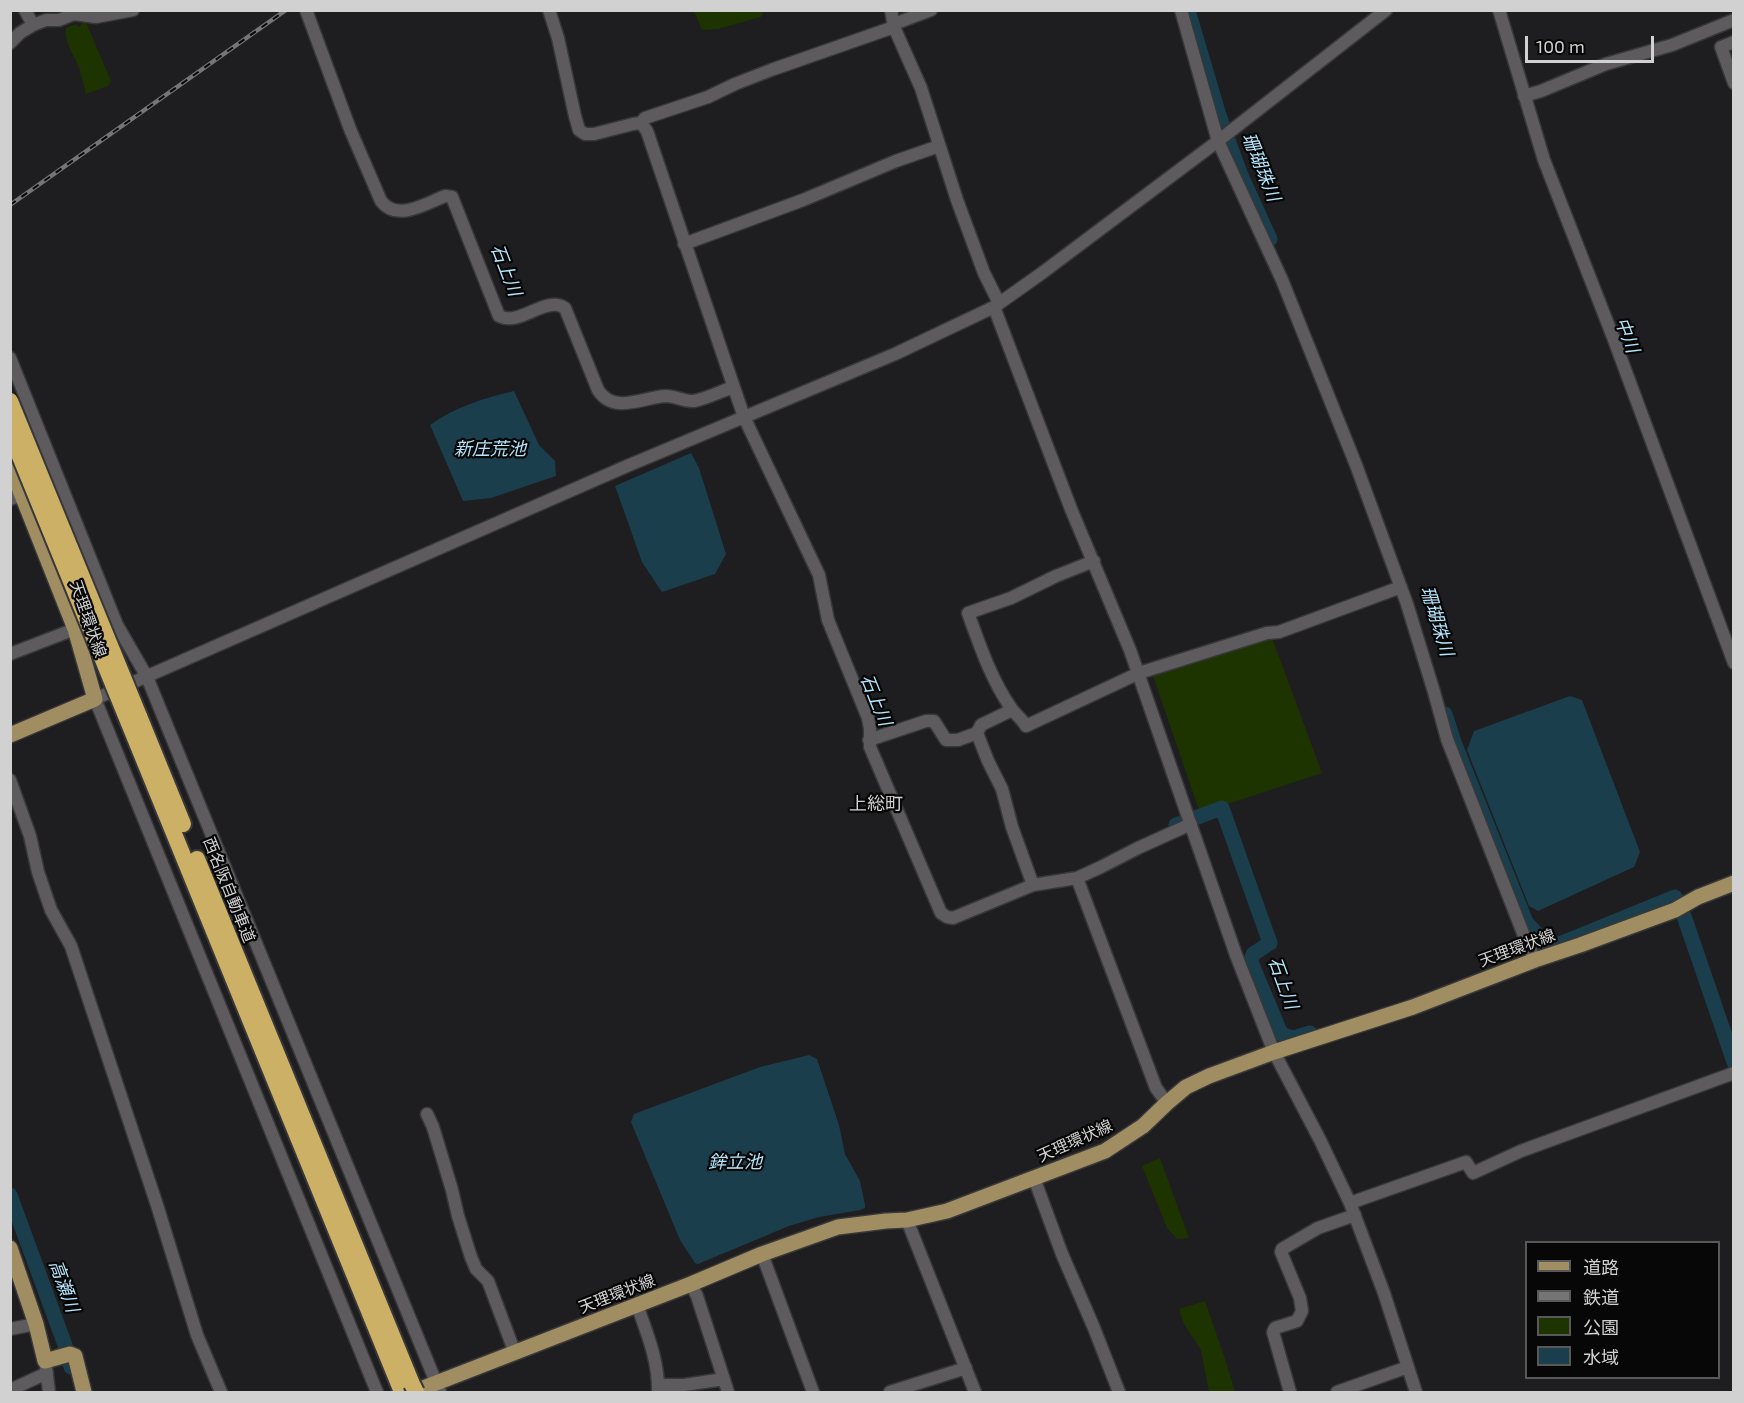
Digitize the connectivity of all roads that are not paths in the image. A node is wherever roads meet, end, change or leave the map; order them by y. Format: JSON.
{"nodes":[{"id":1,"x":25,"y":10,"type":"edge"},
{"id":2,"x":133,"y":10,"type":"edge"},
{"id":3,"x":306,"y":10,"type":"edge"},
{"id":4,"x":549,"y":10,"type":"edge"},
{"id":5,"x":891,"y":10,"type":"edge"},
{"id":6,"x":931,"y":10,"type":"edge"},
{"id":7,"x":1181,"y":10,"type":"edge"},
{"id":8,"x":1386,"y":10,"type":"edge"},
{"id":9,"x":1500,"y":10,"type":"edge"},
{"id":10,"x":1734,"y":20,"type":"edge"},
{"id":11,"x":33,"y":26,"type":"junction"},
{"id":12,"x":894,"y":26,"type":"junction"},
{"id":13,"x":1734,"y":42,"type":"edge"},
{"id":14,"x":10,"y":43,"type":"edge"},
{"id":15,"x":1734,"y":83,"type":"edge"},
{"id":16,"x":1524,"y":96,"type":"junction"},
{"id":17,"x":641,"y":123,"type":"junction"},
{"id":18,"x":1218,"y":141,"type":"junction"},
{"id":19,"x":939,"y":146,"type":"junction"},
{"id":20,"x":684,"y":244,"type":"junction"},
{"id":21,"x":997,"y":305,"type":"junction"},
{"id":22,"x":10,"y":358,"type":"edge"},
{"id":23,"x":734,"y":387,"type":"junction"},
{"id":24,"x":10,"y":401,"type":"edge"},
{"id":25,"x":744,"y":417,"type":"junction"},
{"id":26,"x":10,"y":432,"type":"edge"},
{"id":27,"x":10,"y":465,"type":"edge"},
{"id":28,"x":15,"y":494,"type":"edge"},
{"id":29,"x":1094,"y":561,"type":"junction"},
{"id":30,"x":1401,"y":587,"type":"junction"},
{"id":31,"x":75,"y":629,"type":"junction"},
{"id":32,"x":10,"y":654,"type":"edge"},
{"id":33,"x":1734,"y":663,"type":"edge"},
{"id":34,"x":1139,"y":673,"type":"junction"},
{"id":35,"x":147,"y":677,"type":"junction"},
{"id":36,"x":95,"y":699,"type":"junction"},
{"id":37,"x":1012,"y":710,"type":"junction"},
{"id":38,"x":133,"y":718,"type":"junction"},
{"id":39,"x":977,"y":733,"type":"junction"},
{"id":40,"x":870,"y":734,"type":"junction"},
{"id":41,"x":10,"y":735,"type":"edge"},
{"id":42,"x":10,"y":780,"type":"edge"},
{"id":43,"x":1191,"y":824,"type":"junction"},
{"id":44,"x":1077,"y":878,"type":"junction"},
{"id":45,"x":1032,"y":882,"type":"junction"},
{"id":46,"x":1734,"y":883,"type":"edge"},
{"id":47,"x":1535,"y":960,"type":"junction"},
{"id":48,"x":1274,"y":1052,"type":"junction"},
{"id":49,"x":1732,"y":1074,"type":"edge"},
{"id":50,"x":1167,"y":1103,"type":"junction"},
{"id":51,"x":427,"y":1114,"type":"dead end"},
{"id":52,"x":1034,"y":1178,"type":"junction"},
{"id":53,"x":1353,"y":1209,"type":"junction"},
{"id":54,"x":907,"y":1220,"type":"junction"},
{"id":55,"x":10,"y":1248,"type":"edge"},
{"id":56,"x":762,"y":1254,"type":"junction"},
{"id":57,"x":691,"y":1284,"type":"junction"},
{"id":58,"x":637,"y":1305,"type":"junction"},
{"id":59,"x":36,"y":1324,"type":"junction"},
{"id":60,"x":10,"y":1329,"type":"edge"},
{"id":61,"x":515,"y":1353,"type":"junction"},
{"id":62,"x":49,"y":1364,"type":"junction"},
{"id":63,"x":1408,"y":1367,"type":"junction"},
{"id":64,"x":966,"y":1368,"type":"junction"},
{"id":65,"x":724,"y":1379,"type":"junction"},
{"id":66,"x":438,"y":1388,"type":"edge"},
{"id":67,"x":658,"y":1389,"type":"edge"},
{"id":68,"x":10,"y":1390,"type":"edge"},
{"id":69,"x":409,"y":1390,"type":"edge"},
{"id":70,"x":49,"y":1392,"type":"edge"},
{"id":71,"x":84,"y":1392,"type":"edge"},
{"id":72,"x":222,"y":1392,"type":"edge"},
{"id":73,"x":377,"y":1392,"type":"edge"},
{"id":74,"x":728,"y":1392,"type":"edge"},
{"id":75,"x":813,"y":1392,"type":"edge"},
{"id":76,"x":890,"y":1392,"type":"edge"},
{"id":77,"x":975,"y":1392,"type":"edge"},
{"id":78,"x":1119,"y":1392,"type":"edge"},
{"id":79,"x":1290,"y":1392,"type":"edge"},
{"id":80,"x":1336,"y":1392,"type":"edge"},
{"id":81,"x":1416,"y":1392,"type":"edge"}],
"edges":[{"from":1,"to":11,"type":"street"},
{"from":2,"to":11,"type":"street"},
{"from":3,"to":23,"type":"street"},
{"from":4,"to":17,"type":"street"},
{"from":5,"to":12,"type":"street"},
{"from":6,"to":12,"type":"street"},
{"from":7,"to":18,"type":"street"},
{"from":8,"to":18,"type":"street"},
{"from":9,"to":16,"type":"street"},
{"from":10,"to":16,"type":"street"},
{"from":11,"to":14,"type":"street"},
{"from":12,"to":17,"type":"street"},
{"from":12,"to":19,"type":"street"},
{"from":13,"to":15,"type":"street"},
{"from":16,"to":33,"type":"street"},
{"from":17,"to":20,"type":"street"},
{"from":18,"to":21,"type":"street"},
{"from":18,"to":30,"type":"street"},
{"from":19,"to":20,"type":"street"},
{"from":19,"to":21,"type":"street"},
{"from":20,"to":23,"type":"street"},
{"from":21,"to":25,"type":"street"},
{"from":21,"to":29,"type":"street"},
{"from":22,"to":35,"type":"street"},
{"from":23,"to":25,"type":"street"},
{"from":24,"to":38,"type":"highway","name":"西名阪自動車道","bridge":true},
{"from":25,"to":35,"type":"street"},
{"from":25,"to":40,"type":"street"},
{"from":26,"to":38,"type":"highway","name":"西名阪自動車道","bridge":true},
{"from":27,"to":28,"type":"main road","name":"天理環状線"},
{"from":28,"to":31,"type":"main road","name":"天理環状線"},
{"from":29,"to":34,"type":"street"},
{"from":29,"to":37,"type":"street"},
{"from":30,"to":34,"type":"street"},
{"from":30,"to":47,"type":"street"},
{"from":31,"to":32,"type":"street"},
{"from":31,"to":36,"type":"main road","name":"天理環状線"},
{"from":34,"to":37,"type":"street"},
{"from":34,"to":43,"type":"street"},
{"from":35,"to":36,"type":"street"},
{"from":35,"to":66,"type":"street"},
{"from":36,"to":41,"type":"main road"},
{"from":36,"to":73,"type":"street"},
{"from":37,"to":39,"type":"street"},
{"from":38,"to":69,"type":"highway","name":"西名阪自動車道"},
{"from":39,"to":40,"type":"street"},
{"from":39,"to":45,"type":"street"},
{"from":40,"to":45,"type":"street"},
{"from":42,"to":72,"type":"street"},
{"from":43,"to":44,"type":"street"},
{"from":43,"to":48,"type":"street"},
{"from":44,"to":45,"type":"street"},
{"from":44,"to":50,"type":"street"},
{"from":46,"to":47,"type":"main road","name":"天理環状線"},
{"from":47,"to":48,"type":"main road","name":"天理環状線"},
{"from":48,"to":50,"type":"main road","name":"天理環状線"},
{"from":48,"to":53,"type":"street"},
{"from":49,"to":53,"type":"street"},
{"from":50,"to":52,"type":"main road","name":"天理環状線"},
{"from":51,"to":61,"type":"street"},
{"from":52,"to":54,"type":"main road","name":"天理環状線"},
{"from":52,"to":78,"type":"street"},
{"from":53,"to":63,"type":"street"},
{"from":53,"to":79,"type":"street"},
{"from":54,"to":56,"type":"main road","name":"天理環状線"},
{"from":54,"to":64,"type":"street"},
{"from":55,"to":59,"type":"main road"},
{"from":56,"to":57,"type":"main road","name":"天理環状線"},
{"from":56,"to":75,"type":"street"},
{"from":57,"to":58,"type":"main road","name":"天理環状線"},
{"from":57,"to":65,"type":"street"},
{"from":58,"to":61,"type":"main road","name":"天理環状線"},
{"from":58,"to":67,"type":"street"},
{"from":59,"to":60,"type":"street"},
{"from":59,"to":62,"type":"main road"},
{"from":61,"to":66,"type":"main road","name":"天理環状線"},
{"from":62,"to":68,"type":"street"},
{"from":62,"to":70,"type":"street"},
{"from":62,"to":71,"type":"main road"},
{"from":63,"to":80,"type":"street"},
{"from":63,"to":81,"type":"street"},
{"from":64,"to":76,"type":"street"},
{"from":64,"to":77,"type":"street"},
{"from":65,"to":67,"type":"street"},
{"from":65,"to":74,"type":"street"},
{"from":66,"to":69,"type":"main road","name":"天理環状線"}]}
